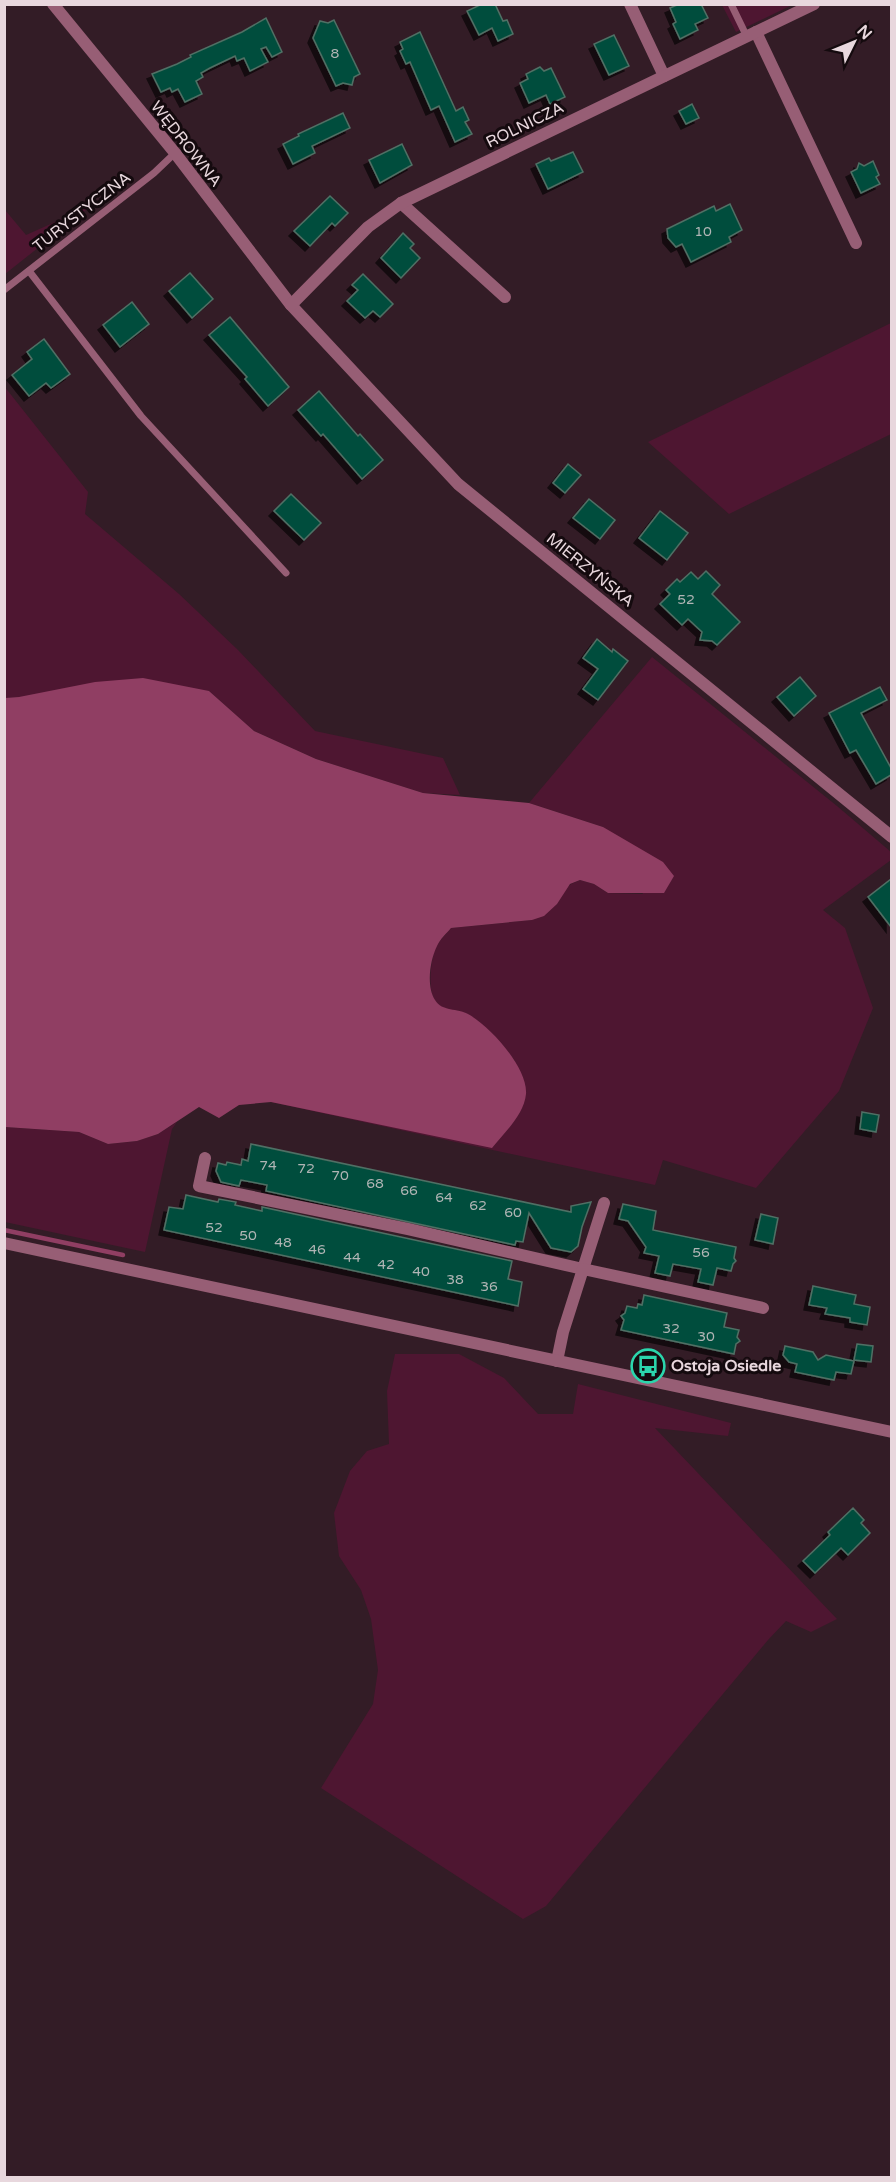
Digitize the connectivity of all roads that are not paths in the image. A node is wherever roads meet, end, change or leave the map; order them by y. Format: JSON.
{"nodes":[{"id":1,"x":53,"y":4,"type":"edge"},
{"id":2,"x":630,"y":4,"type":"edge"},
{"id":3,"x":731,"y":4,"type":"edge"},
{"id":4,"x":814,"y":4,"type":"edge"},
{"id":5,"x":751,"y":35,"type":"junction"},
{"id":6,"x":664,"y":76,"type":"junction"},
{"id":7,"x":175,"y":153,"type":"junction"},
{"id":8,"x":401,"y":202,"type":"junction"},
{"id":9,"x":856,"y":243,"type":"dead end"},
{"id":10,"x":29,"y":271,"type":"junction"},
{"id":11,"x":4,"y":290,"type":"edge"},
{"id":12,"x":505,"y":297,"type":"dead end"},
{"id":13,"x":291,"y":305,"type":"junction"},
{"id":14,"x":286,"y":573,"type":"dead end"},
{"id":15,"x":891,"y":837,"type":"edge"},
{"id":16,"x":205,"y":1158,"type":"dead end"},
{"id":17,"x":604,"y":1203,"type":"dead end"},
{"id":18,"x":4,"y":1243,"type":"edge"},
{"id":19,"x":583,"y":1269,"type":"junction"},
{"id":20,"x":763,"y":1308,"type":"dead end"},
{"id":21,"x":557,"y":1361,"type":"junction"},
{"id":22,"x":891,"y":1432,"type":"edge"}],
"edges":[{"from":1,"to":7,"type":"street","name":"WĘDROWNA"},
{"from":2,"to":6,"type":"street"},
{"from":3,"to":5,"type":"lane"},
{"from":4,"to":5,"type":"street","name":"ROLNICZA"},
{"from":5,"to":6,"type":"street","name":"ROLNICZA"},
{"from":5,"to":9,"type":"street"},
{"from":6,"to":8,"type":"street","name":"ROLNICZA"},
{"from":7,"to":10,"type":"lane","name":"TURYSTYCZNA"},
{"from":7,"to":13,"type":"street","name":"WĘDROWNA"},
{"from":8,"to":12,"type":"street"},
{"from":8,"to":13,"type":"street","name":"ROLNICZA"},
{"from":10,"to":11,"type":"lane","name":"TURYSTYCZNA"},
{"from":10,"to":14,"type":"lane"},
{"from":13,"to":15,"type":"street","name":"MIERZYŃSKA"},
{"from":16,"to":19,"type":"street"},
{"from":17,"to":19,"type":"street"},
{"from":18,"to":21,"type":"street"},
{"from":19,"to":20,"type":"street"},
{"from":19,"to":21,"type":"street"},
{"from":21,"to":22,"type":"street"}]}
